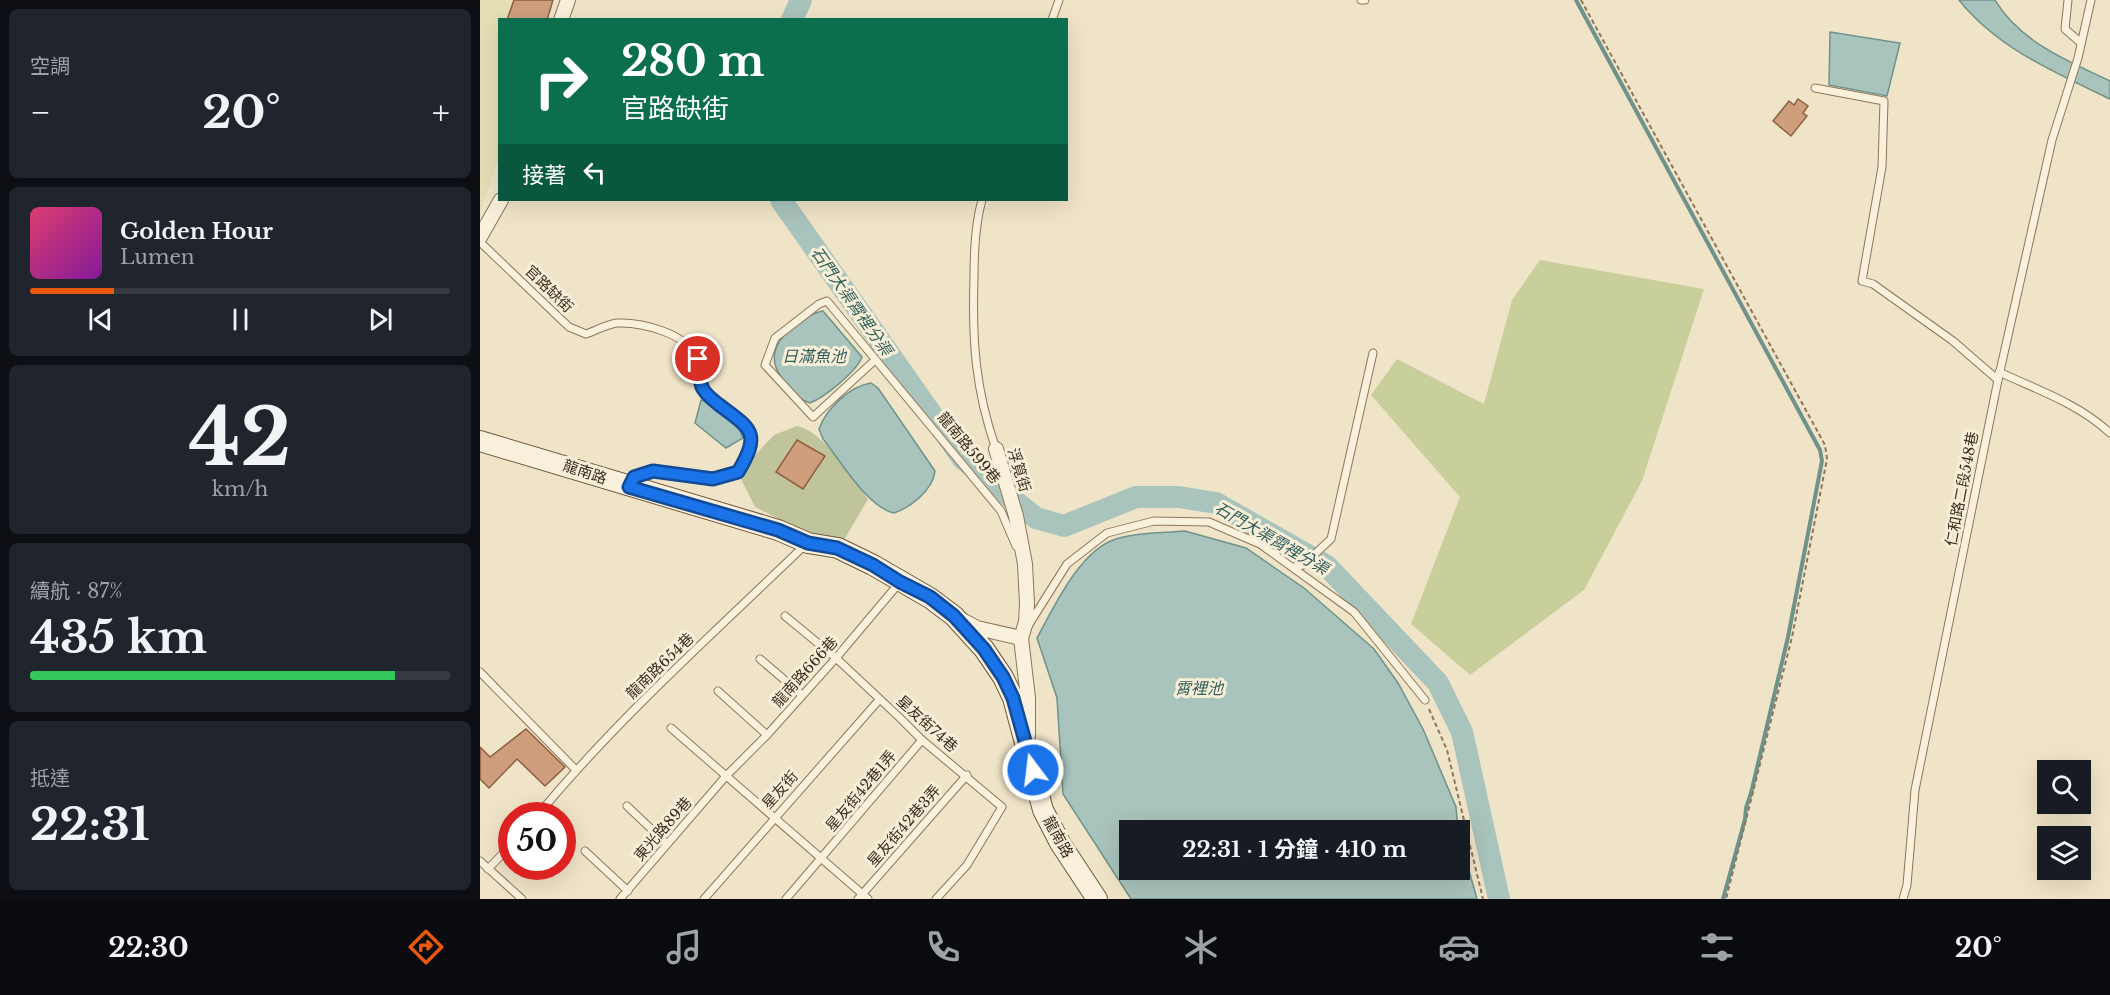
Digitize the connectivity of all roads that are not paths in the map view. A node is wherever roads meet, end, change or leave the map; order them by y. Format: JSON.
{"nodes":[{"id":1,"x":568,"y":0,"type":"edge"},
{"id":2,"x":1059,"y":0,"type":"edge"},
{"id":3,"x":2068,"y":0,"type":"edge"},
{"id":4,"x":2091,"y":0,"type":"edge"},
{"id":5,"x":562,"y":18,"type":"edge"},
{"id":6,"x":1053,"y":18,"type":"edge"},
{"id":7,"x":2081,"y":43,"type":"junction"},
{"id":8,"x":1815,"y":88,"type":"dead end"},
{"id":9,"x":500,"y":201,"type":"edge"},
{"id":10,"x":982,"y":201,"type":"edge"},
{"id":11,"x":480,"y":237,"type":"edge"},
{"id":12,"x":480,"y":242,"type":"edge"},
{"id":13,"x":1373,"y":353,"type":"dead end"},
{"id":14,"x":875,"y":360,"type":"junction"},
{"id":15,"x":1999,"y":372,"type":"junction"},
{"id":16,"x":1998,"y":380,"type":"junction"},
{"id":17,"x":2110,"y":433,"type":"edge"},
{"id":18,"x":480,"y":441,"type":"edge"},
{"id":19,"x":996,"y":449,"type":"joint"},
{"id":20,"x":629,"y":487,"type":"junction"},
{"id":21,"x":808,"y":543,"type":"junction"},
{"id":22,"x":1025,"y":564,"type":"junction"},
{"id":23,"x":1294,"y":567,"type":"junction"},
{"id":24,"x":900,"y":582,"type":"junction"},
{"id":25,"x":785,"y":616,"type":"dead end"},
{"id":26,"x":954,"y":616,"type":"junction"},
{"id":27,"x":1021,"y":638,"type":"junction"},
{"id":28,"x":836,"y":658,"type":"junction"},
{"id":29,"x":760,"y":659,"type":"dead end"},
{"id":30,"x":480,"y":672,"type":"edge"},
{"id":31,"x":718,"y":691,"type":"dead end"},
{"id":32,"x":802,"y":695,"type":"junction"},
{"id":33,"x":1425,"y":699,"type":"road end"},
{"id":34,"x":879,"y":700,"type":"junction"},
{"id":35,"x":671,"y":728,"type":"dead end"},
{"id":36,"x":767,"y":735,"type":"junction"},
{"id":37,"x":921,"y":740,"type":"junction"},
{"id":38,"x":1028,"y":750,"type":"junction"},
{"id":39,"x":575,"y":769,"type":"junction"},
{"id":40,"x":726,"y":776,"type":"junction"},
{"id":41,"x":967,"y":776,"type":"junction"},
{"id":42,"x":548,"y":802,"type":"edge"},
{"id":43,"x":627,"y":806,"type":"dead end"},
{"id":44,"x":774,"y":817,"type":"junction"},
{"id":45,"x":667,"y":844,"type":"junction"},
{"id":46,"x":585,"y":851,"type":"dead end"},
{"id":47,"x":821,"y":858,"type":"junction"},
{"id":48,"x":498,"y":859,"type":"edge"},
{"id":49,"x":480,"y":861,"type":"edge"},
{"id":50,"x":488,"y":869,"type":"junction"},
{"id":51,"x":628,"y":891,"type":"junction"},
{"id":52,"x":863,"y":897,"type":"edge"},
{"id":53,"x":522,"y":899,"type":"edge"},
{"id":54,"x":620,"y":899,"type":"edge"},
{"id":55,"x":704,"y":899,"type":"edge"},
{"id":56,"x":786,"y":899,"type":"edge"},
{"id":57,"x":936,"y":899,"type":"edge"},
{"id":58,"x":1097,"y":899,"type":"edge"},
{"id":59,"x":1903,"y":899,"type":"edge"}],
"edges":[{"from":1,"to":5,"type":"street"},
{"from":2,"to":6,"type":"lane"},
{"from":3,"to":7,"type":"lane"},
{"from":4,"to":7,"type":"lane"},
{"from":7,"to":15,"type":"lane","name":"仁和路二段548巷"},
{"from":8,"to":16,"type":"lane"},
{"from":9,"to":11,"type":"street"},
{"from":10,"to":19,"type":"lane","name":"浮筧街"},
{"from":12,"to":20,"type":"lane","name":"官路缺街"},
{"from":13,"to":23,"type":"lane"},
{"from":14,"to":14,"type":"lane","name":"龍南路599巷"},
{"from":14,"to":22,"type":"lane","name":"龍南路599巷"},
{"from":15,"to":16,"type":"lane","name":"仁和路二段548巷"},
{"from":15,"to":17,"type":"lane"},
{"from":16,"to":59,"type":"lane","name":"仁和路二段548巷"},
{"from":18,"to":20,"type":"main road","name":"龍南路"},
{"from":19,"to":22,"type":"street","name":"浮筧街"},
{"from":20,"to":21,"type":"main road","name":"龍南路"},
{"from":21,"to":24,"type":"main road","name":"龍南路"},
{"from":21,"to":39,"type":"lane","name":"龍南路654巷"},
{"from":22,"to":27,"type":"street","name":"浮筧街"},
{"from":23,"to":27,"type":"lane"},
{"from":23,"to":33,"type":"lane"},
{"from":24,"to":26,"type":"main road","name":"龍南路"},
{"from":24,"to":28,"type":"lane","name":"龍南路666巷"},
{"from":25,"to":28,"type":"lane","name":"星友街74巷"},
{"from":26,"to":27,"type":"street"},
{"from":26,"to":38,"type":"main road","name":"龍南路"},
{"from":27,"to":38,"type":"street","name":"浮筧街"},
{"from":28,"to":32,"type":"lane","name":"龍南路666巷"},
{"from":28,"to":34,"type":"lane","name":"星友街74巷"},
{"from":29,"to":32,"type":"lane"},
{"from":30,"to":39,"type":"lane"},
{"from":31,"to":36,"type":"lane"},
{"from":32,"to":36,"type":"lane","name":"龍南路666巷"},
{"from":34,"to":37,"type":"lane","name":"星友街74巷"},
{"from":34,"to":44,"type":"lane","name":"星友街"},
{"from":35,"to":40,"type":"lane"},
{"from":36,"to":40,"type":"lane","name":"龍南路666巷"},
{"from":37,"to":41,"type":"lane","name":"星友街74巷"},
{"from":37,"to":47,"type":"lane","name":"星友街42巷1弄"},
{"from":38,"to":58,"type":"main road","name":"龍南路"},
{"from":39,"to":42,"type":"lane","name":"龍南路654巷"},
{"from":40,"to":44,"type":"lane"},
{"from":40,"to":45,"type":"lane","name":"東光路89巷"},
{"from":41,"to":52,"type":"lane","name":"星友街42巷3弄"},
{"from":41,"to":57,"type":"lane","name":"星友街74巷"},
{"from":43,"to":45,"type":"lane"},
{"from":44,"to":47,"type":"lane"},
{"from":44,"to":55,"type":"lane","name":"星友街"},
{"from":45,"to":51,"type":"lane","name":"東光路89巷"},
{"from":46,"to":51,"type":"lane"},
{"from":47,"to":52,"type":"lane"},
{"from":47,"to":56,"type":"lane","name":"星友街42巷1弄"},
{"from":48,"to":50,"type":"lane"},
{"from":49,"to":50,"type":"lane"},
{"from":50,"to":53,"type":"lane"},
{"from":51,"to":54,"type":"lane","name":"東光路89巷"}]}
